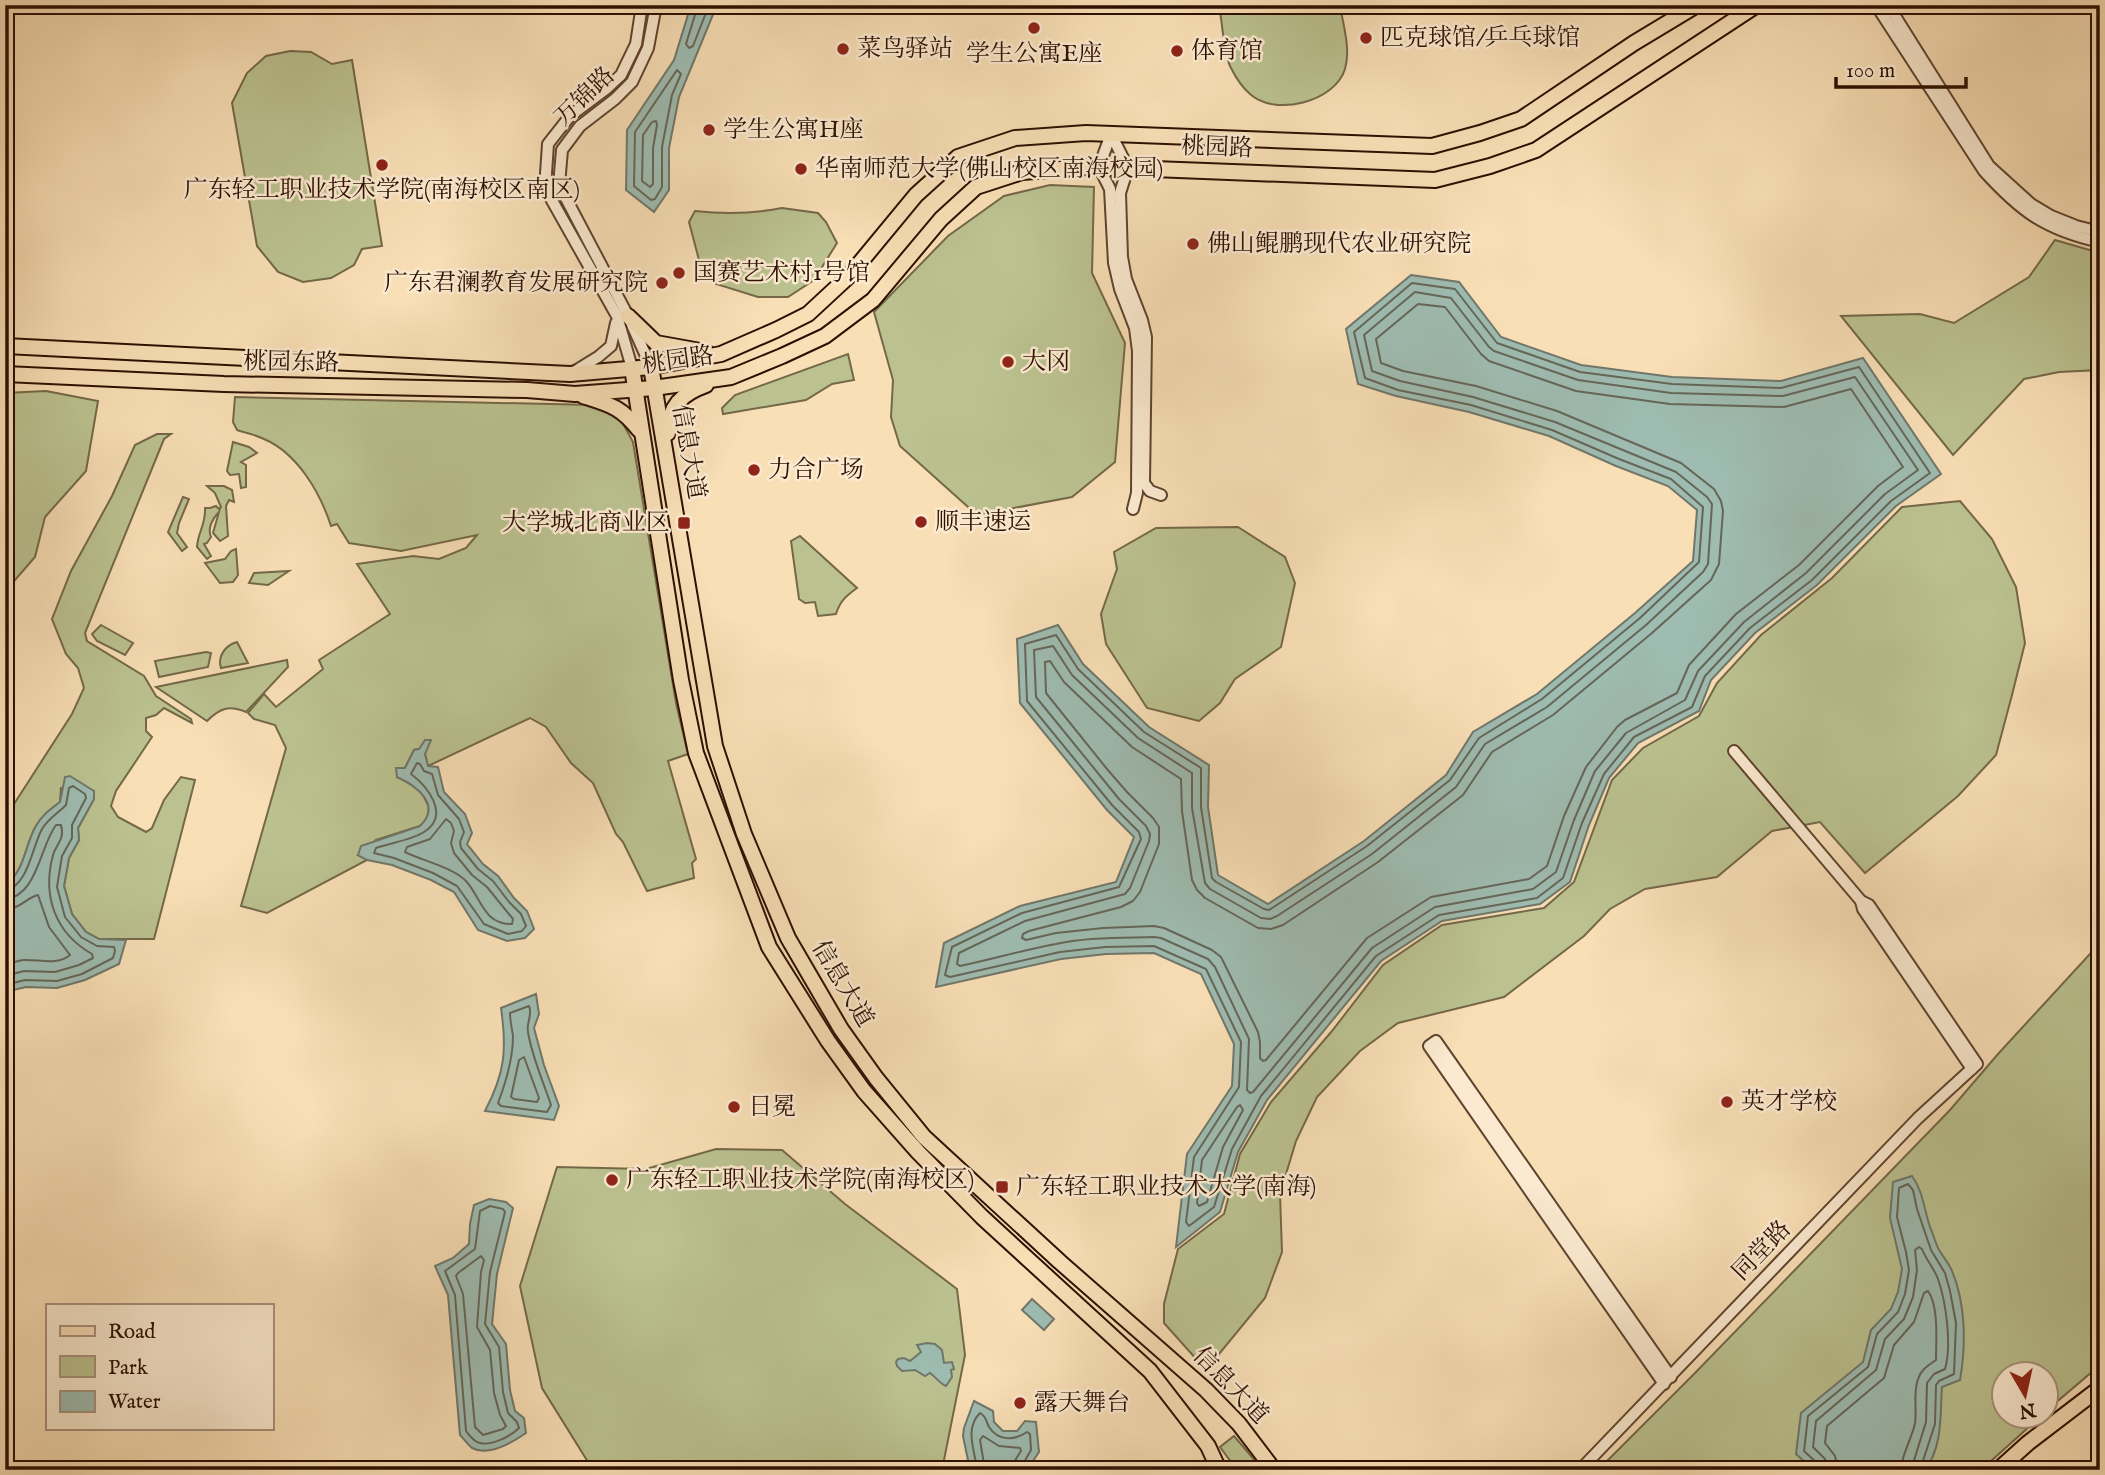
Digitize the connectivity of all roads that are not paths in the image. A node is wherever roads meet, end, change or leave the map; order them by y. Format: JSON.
{"nodes":[{"id":1,"x":642,"y":5,"type":"edge"},
{"id":2,"x":656,"y":5,"type":"edge"},
{"id":3,"x":1697,"y":5,"type":"edge"},
{"id":4,"x":1757,"y":5,"type":"edge"},
{"id":5,"x":1877,"y":5,"type":"edge"},
{"id":6,"x":1888,"y":5,"type":"edge"},
{"id":7,"x":1111,"y":134,"type":"junction"},
{"id":8,"x":1098,"y":167,"type":"junction"},
{"id":9,"x":1128,"y":168,"type":"junction"},
{"id":10,"x":2100,"y":232,"type":"edge"},
{"id":11,"x":2100,"y":242,"type":"edge"},
{"id":12,"x":623,"y":316,"type":"junction"},
{"id":13,"x":5,"y":346,"type":"edge"},
{"id":14,"x":721,"y":354,"type":"junction"},
{"id":15,"x":651,"y":367,"type":"junction"},
{"id":16,"x":632,"y":368,"type":"junction"},
{"id":17,"x":5,"y":374,"type":"edge"},
{"id":18,"x":570,"y":374,"type":"junction"},
{"id":19,"x":731,"y":377,"type":"junction"},
{"id":20,"x":654,"y":388,"type":"junction"},
{"id":21,"x":636,"y":390,"type":"junction"},
{"id":22,"x":576,"y":394,"type":"junction"},
{"id":23,"x":641,"y":432,"type":"junction"},
{"id":24,"x":667,"y":466,"type":"junction"},
{"id":25,"x":1161,"y":495,"type":"dead end"},
{"id":26,"x":1133,"y":509,"type":"dead end"},
{"id":27,"x":1734,"y":751,"type":"dead end"},
{"id":28,"x":1432,"y":1044,"type":"dead end"},
{"id":29,"x":1667,"y":1380,"type":"junction"},
{"id":30,"x":2100,"y":1388,"type":"edge"},
{"id":31,"x":2100,"y":1459,"type":"edge"},
{"id":32,"x":2100,"y":1465,"type":"edge"},
{"id":33,"x":1219,"y":1470,"type":"edge"},
{"id":34,"x":1274,"y":1470,"type":"edge"},
{"id":35,"x":1580,"y":1470,"type":"edge"},
{"id":36,"x":1998,"y":1470,"type":"edge"},
{"id":37,"x":2087,"y":1470,"type":"edge"},
{"id":38,"x":2094,"y":1470,"type":"edge"}],
"edges":[{"from":1,"to":12,"type":"street","name":"万锦路"},
{"from":2,"to":12,"type":"street","name":"万锦路"},
{"from":3,"to":7,"type":"main road","name":"桃园路"},
{"from":4,"to":9,"type":"main road","name":"桃园路"},
{"from":5,"to":11,"type":"street"},
{"from":6,"to":10,"type":"street"},
{"from":7,"to":8,"type":"street"},
{"from":7,"to":9,"type":"street"},
{"from":7,"to":14,"type":"main road","name":"桃园路"},
{"from":8,"to":9,"type":"main road","name":"桃园路"},
{"from":8,"to":19,"type":"main road","name":"桃园路"},
{"from":8,"to":26,"type":"street"},
{"from":9,"to":25,"type":"street"},
{"from":12,"to":14,"type":"main road"},
{"from":12,"to":15,"type":"street","name":"万锦路"},
{"from":12,"to":16,"type":"street","name":"万锦路"},
{"from":12,"to":18,"type":"street"},
{"from":13,"to":18,"type":"main road","name":"桃园东路"},
{"from":14,"to":15,"type":"main road","name":"桃园路"},
{"from":15,"to":16,"type":"main road","name":"桃园路"},
{"from":15,"to":20,"type":"main road","name":"信息大道"},
{"from":16,"to":18,"type":"main road","name":"桃园路"},
{"from":16,"to":21,"type":"main road","name":"信息大道"},
{"from":17,"to":22,"type":"main road","name":"桃园东路"},
{"from":19,"to":20,"type":"main road","name":"桃园路"},
{"from":19,"to":24,"type":"main road"},
{"from":20,"to":21,"type":"main road","name":"桃园路"},
{"from":20,"to":24,"type":"main road","name":"信息大道"},
{"from":21,"to":22,"type":"main road","name":"桃园路"},
{"from":21,"to":23,"type":"main road","name":"信息大道"},
{"from":22,"to":23,"type":"main road"},
{"from":23,"to":33,"type":"main road","name":"信息大道"},
{"from":24,"to":34,"type":"main road","name":"信息大道"},
{"from":27,"to":29,"type":"street","name":"同堂路"},
{"from":28,"to":29,"type":"street"},
{"from":29,"to":35,"type":"street","name":"同堂路"},
{"from":30,"to":36,"type":"main road"},
{"from":31,"to":37,"type":"street"},
{"from":32,"to":38,"type":"main road"}]}
